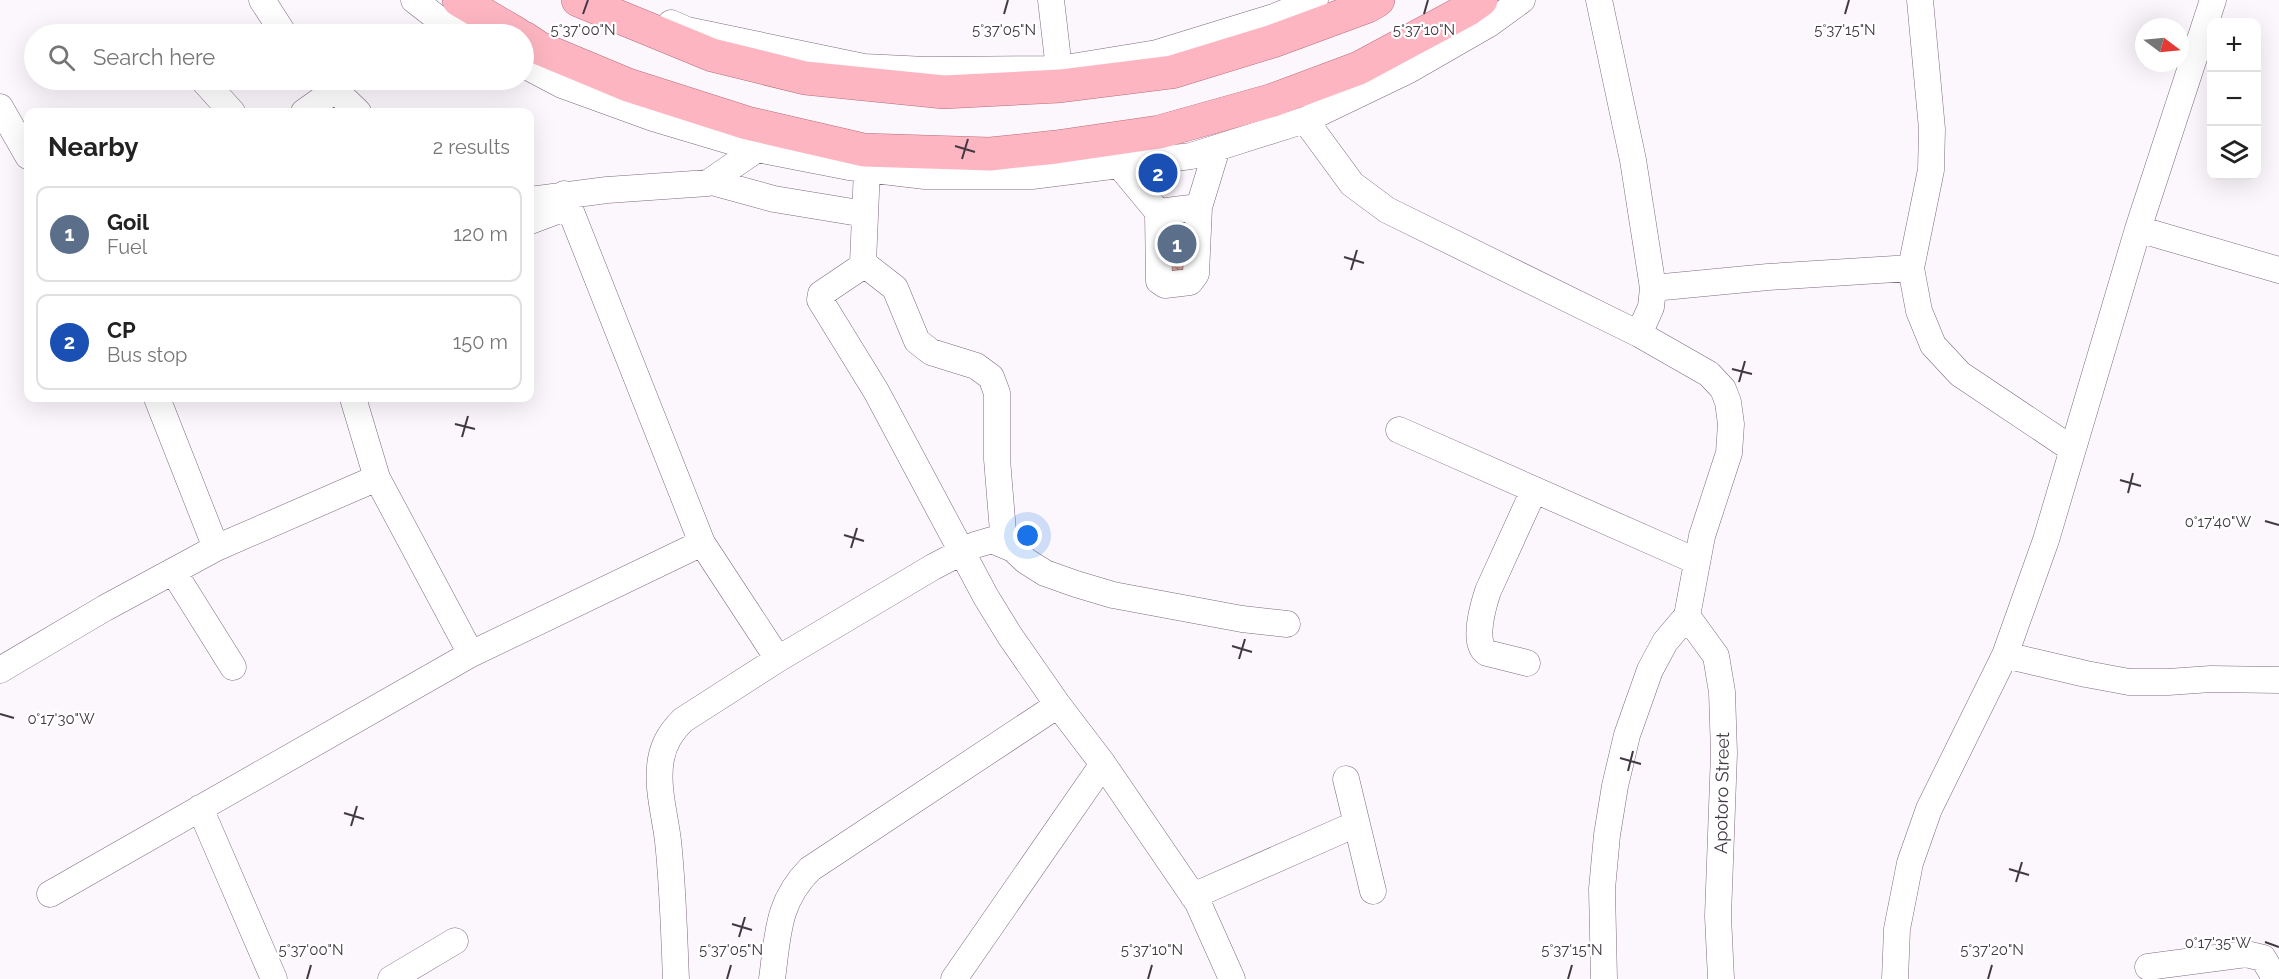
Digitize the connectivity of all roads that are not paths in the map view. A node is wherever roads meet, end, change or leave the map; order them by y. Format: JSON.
{"nodes":[{"id":1,"x":262,"y":0,"type":"edge"},
{"id":2,"x":414,"y":0,"type":"edge"},
{"id":3,"x":459,"y":0,"type":"edge"},
{"id":4,"x":578,"y":0,"type":"edge"},
{"id":5,"x":618,"y":0,"type":"edge"},
{"id":6,"x":1052,"y":0,"type":"edge"},
{"id":7,"x":1316,"y":0,"type":"edge"},
{"id":8,"x":1378,"y":0,"type":"edge"},
{"id":9,"x":1481,"y":0,"type":"edge"},
{"id":10,"x":1522,"y":0,"type":"edge"},
{"id":11,"x":1599,"y":0,"type":"edge"},
{"id":12,"x":1920,"y":0,"type":"edge"},
{"id":13,"x":2214,"y":0,"type":"edge"},
{"id":14,"x":278,"y":24,"type":"edge"},
{"id":15,"x":445,"y":24,"type":"edge"},
{"id":16,"x":500,"y":24,"type":"edge"},
{"id":17,"x":534,"y":45,"type":"edge"},
{"id":18,"x":1059,"y":69,"type":"junction"},
{"id":19,"x":534,"y":70,"type":"edge"},
{"id":20,"x":212,"y":90,"type":"edge"},
{"id":21,"x":325,"y":90,"type":"edge"},
{"id":22,"x":335,"y":90,"type":"edge"},
{"id":23,"x":0,"y":106,"type":"edge"},
{"id":24,"x":228,"y":108,"type":"edge"},
{"id":25,"x":308,"y":108,"type":"edge"},
{"id":26,"x":354,"y":108,"type":"edge"},
{"id":27,"x":1305,"y":120,"type":"junction"},
{"id":28,"x":1218,"y":148,"type":"junction"},
{"id":29,"x":24,"y":149,"type":"edge"},
{"id":30,"x":757,"y":149,"type":"junction"},
{"id":31,"x":1119,"y":165,"type":"junction"},
{"id":32,"x":867,"y":169,"type":"junction"},
{"id":33,"x":712,"y":182,"type":"junction"},
{"id":34,"x":534,"y":200,"type":"edge"},
{"id":35,"x":566,"y":201,"type":"junction"},
{"id":36,"x":1199,"y":207,"type":"junction"},
{"id":37,"x":1158,"y":212,"type":"junction"},
{"id":38,"x":865,"y":214,"type":"junction"},
{"id":39,"x":534,"y":219,"type":"edge"},
{"id":40,"x":2138,"y":229,"type":"junction"},
{"id":41,"x":863,"y":263,"type":"junction"},
{"id":42,"x":1911,"y":268,"type":"junction"},
{"id":43,"x":2279,"y":270,"type":"edge"},
{"id":44,"x":1653,"y":288,"type":"junction"},
{"id":45,"x":1639,"y":334,"type":"junction"},
{"id":46,"x":159,"y":402,"type":"edge"},
{"id":47,"x":354,"y":402,"type":"edge"},
{"id":48,"x":1399,"y":430,"type":"dead end"},
{"id":49,"x":2072,"y":449,"type":"junction"},
{"id":50,"x":377,"y":478,"type":"junction"},
{"id":51,"x":1534,"y":490,"type":"junction"},
{"id":52,"x":702,"y":543,"type":"junction"},
{"id":53,"x":1004,"y":544,"type":"junction"},
{"id":54,"x":216,"y":548,"type":"junction"},
{"id":55,"x":960,"y":551,"type":"junction"},
{"id":56,"x":1696,"y":561,"type":"junction"},
{"id":57,"x":173,"y":571,"type":"junction"},
{"id":58,"x":1687,"y":616,"type":"junction"},
{"id":59,"x":1287,"y":624,"type":"dead end"},
{"id":60,"x":471,"y":654,"type":"junction"},
{"id":61,"x":2005,"y":655,"type":"junction"},
{"id":62,"x":778,"y":659,"type":"junction"},
{"id":63,"x":1527,"y":663,"type":"dead end"},
{"id":64,"x":233,"y":667,"type":"dead end"},
{"id":65,"x":0,"y":670,"type":"edge"},
{"id":66,"x":2279,"y":680,"type":"edge"},
{"id":67,"x":1058,"y":705,"type":"junction"},
{"id":68,"x":1103,"y":764,"type":"junction"},
{"id":69,"x":1347,"y":779,"type":"dead end"},
{"id":70,"x":200,"y":808,"type":"junction"},
{"id":71,"x":1356,"y":824,"type":"junction"},
{"id":72,"x":1373,"y":891,"type":"dead end"},
{"id":73,"x":50,"y":894,"type":"dead end"},
{"id":74,"x":1193,"y":896,"type":"junction"},
{"id":75,"x":455,"y":941,"type":"dead end"},
{"id":76,"x":2148,"y":967,"type":"dead end"},
{"id":77,"x":274,"y":979,"type":"edge"},
{"id":78,"x":391,"y":979,"type":"edge"},
{"id":79,"x":676,"y":979,"type":"edge"},
{"id":80,"x":772,"y":979,"type":"edge"},
{"id":81,"x":954,"y":979,"type":"edge"},
{"id":82,"x":1232,"y":979,"type":"edge"},
{"id":83,"x":1604,"y":979,"type":"edge"},
{"id":84,"x":1721,"y":979,"type":"edge"},
{"id":85,"x":1895,"y":979,"type":"edge"},
{"id":86,"x":2272,"y":979,"type":"edge"}],
"edges":[{"from":1,"to":14,"type":"street"},
{"from":2,"to":15,"type":"street"},
{"from":3,"to":16,"type":"main road"},
{"from":4,"to":8,"type":"main road"},
{"from":5,"to":18,"type":"street"},
{"from":6,"to":18,"type":"street"},
{"from":7,"to":18,"type":"street"},
{"from":9,"to":17,"type":"main road"},
{"from":10,"to":27,"type":"street"},
{"from":11,"to":44,"type":"street"},
{"from":12,"to":42,"type":"street"},
{"from":13,"to":40,"type":"street"},
{"from":19,"to":30,"type":"street"},
{"from":20,"to":24,"type":"street"},
{"from":21,"to":25,"type":"street"},
{"from":22,"to":26,"type":"street"},
{"from":23,"to":29,"type":"street"},
{"from":27,"to":28,"type":"street"},
{"from":27,"to":45,"type":"street"},
{"from":28,"to":31,"type":"street"},
{"from":28,"to":36,"type":"street"},
{"from":30,"to":32,"type":"street"},
{"from":30,"to":33,"type":"street"},
{"from":31,"to":32,"type":"street"},
{"from":31,"to":37,"type":"street"},
{"from":32,"to":38,"type":"street"},
{"from":33,"to":35,"type":"street"},
{"from":33,"to":38,"type":"street"},
{"from":34,"to":35,"type":"street"},
{"from":35,"to":39,"type":"street"},
{"from":35,"to":52,"type":"street"},
{"from":36,"to":37,"type":"street"},
{"from":36,"to":37,"type":"street"},
{"from":38,"to":41,"type":"street"},
{"from":40,"to":43,"type":"street"},
{"from":40,"to":49,"type":"street"},
{"from":41,"to":53,"type":"street"},
{"from":41,"to":55,"type":"street"},
{"from":42,"to":44,"type":"street"},
{"from":42,"to":49,"type":"street"},
{"from":44,"to":45,"type":"street"},
{"from":45,"to":56,"type":"street"},
{"from":46,"to":54,"type":"street"},
{"from":47,"to":50,"type":"street"},
{"from":48,"to":51,"type":"street"},
{"from":49,"to":61,"type":"street"},
{"from":50,"to":54,"type":"street"},
{"from":50,"to":60,"type":"street"},
{"from":51,"to":56,"type":"street"},
{"from":51,"to":63,"type":"street"},
{"from":52,"to":60,"type":"street"},
{"from":52,"to":62,"type":"street"},
{"from":53,"to":55,"type":"street"},
{"from":53,"to":59,"type":"street"},
{"from":54,"to":57,"type":"street"},
{"from":55,"to":62,"type":"street"},
{"from":55,"to":67,"type":"street"},
{"from":56,"to":58,"type":"street"},
{"from":57,"to":64,"type":"street"},
{"from":57,"to":65,"type":"street"},
{"from":58,"to":83,"type":"street"},
{"from":58,"to":84,"type":"street","name":"Apotoro Street"},
{"from":60,"to":70,"type":"street"},
{"from":61,"to":66,"type":"street"},
{"from":61,"to":85,"type":"street"},
{"from":62,"to":79,"type":"street"},
{"from":67,"to":68,"type":"street"},
{"from":67,"to":80,"type":"street"},
{"from":68,"to":74,"type":"street"},
{"from":68,"to":81,"type":"street"},
{"from":69,"to":71,"type":"street"},
{"from":70,"to":73,"type":"street"},
{"from":70,"to":77,"type":"street"},
{"from":71,"to":72,"type":"street"},
{"from":71,"to":74,"type":"street"},
{"from":74,"to":82,"type":"street"},
{"from":75,"to":78,"type":"street"},
{"from":76,"to":86,"type":"street"}]}
